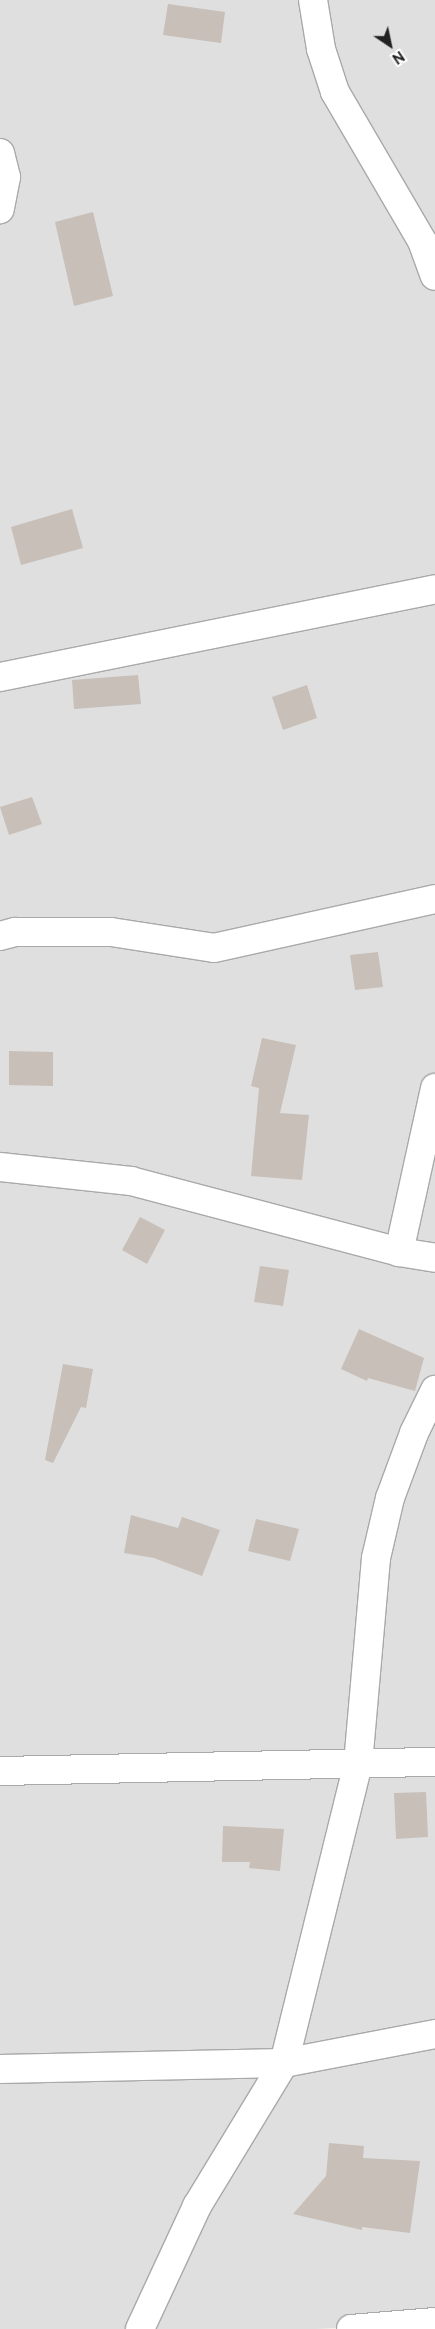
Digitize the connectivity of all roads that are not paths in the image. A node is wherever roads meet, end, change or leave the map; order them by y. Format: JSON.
{"nodes":[{"id":1,"x":313,"y":0,"type":"edge"},
{"id":2,"x":0,"y":154,"type":"edge"},
{"id":3,"x":0,"y":209,"type":"edge"},
{"id":4,"x":435,"y":276,"type":"edge"},
{"id":5,"x":435,"y":589,"type":"edge"},
{"id":6,"x":0,"y":677,"type":"edge"},
{"id":7,"x":435,"y":900,"type":"edge"},
{"id":8,"x":0,"y":936,"type":"edge"},
{"id":9,"x":435,"y":1088,"type":"edge"},
{"id":10,"x":0,"y":1166,"type":"edge"},
{"id":11,"x":399,"y":1252,"type":"junction"},
{"id":12,"x":435,"y":1258,"type":"edge"},
{"id":13,"x":435,"y":1390,"type":"edge"},
{"id":14,"x":435,"y":1762,"type":"edge"},
{"id":15,"x":358,"y":1764,"type":"junction"},
{"id":16,"x":0,"y":1770,"type":"edge"},
{"id":17,"x":435,"y":2034,"type":"edge"},
{"id":18,"x":284,"y":2063,"type":"junction"},
{"id":19,"x":0,"y":2069,"type":"edge"},
{"id":20,"x":435,"y":2322,"type":"edge"},
{"id":21,"x":140,"y":2329,"type":"edge"},
{"id":22,"x":351,"y":2329,"type":"edge"}],
"edges":[{"from":1,"to":4,"type":"street"},
{"from":2,"to":3,"type":"street"},
{"from":5,"to":6,"type":"street"},
{"from":7,"to":8,"type":"street"},
{"from":9,"to":11,"type":"street"},
{"from":10,"to":11,"type":"street"},
{"from":11,"to":12,"type":"street"},
{"from":13,"to":15,"type":"street"},
{"from":14,"to":15,"type":"street"},
{"from":15,"to":16,"type":"street"},
{"from":15,"to":18,"type":"street"},
{"from":17,"to":18,"type":"street"},
{"from":18,"to":19,"type":"street"},
{"from":18,"to":21,"type":"street"},
{"from":20,"to":22,"type":"street"}]}
